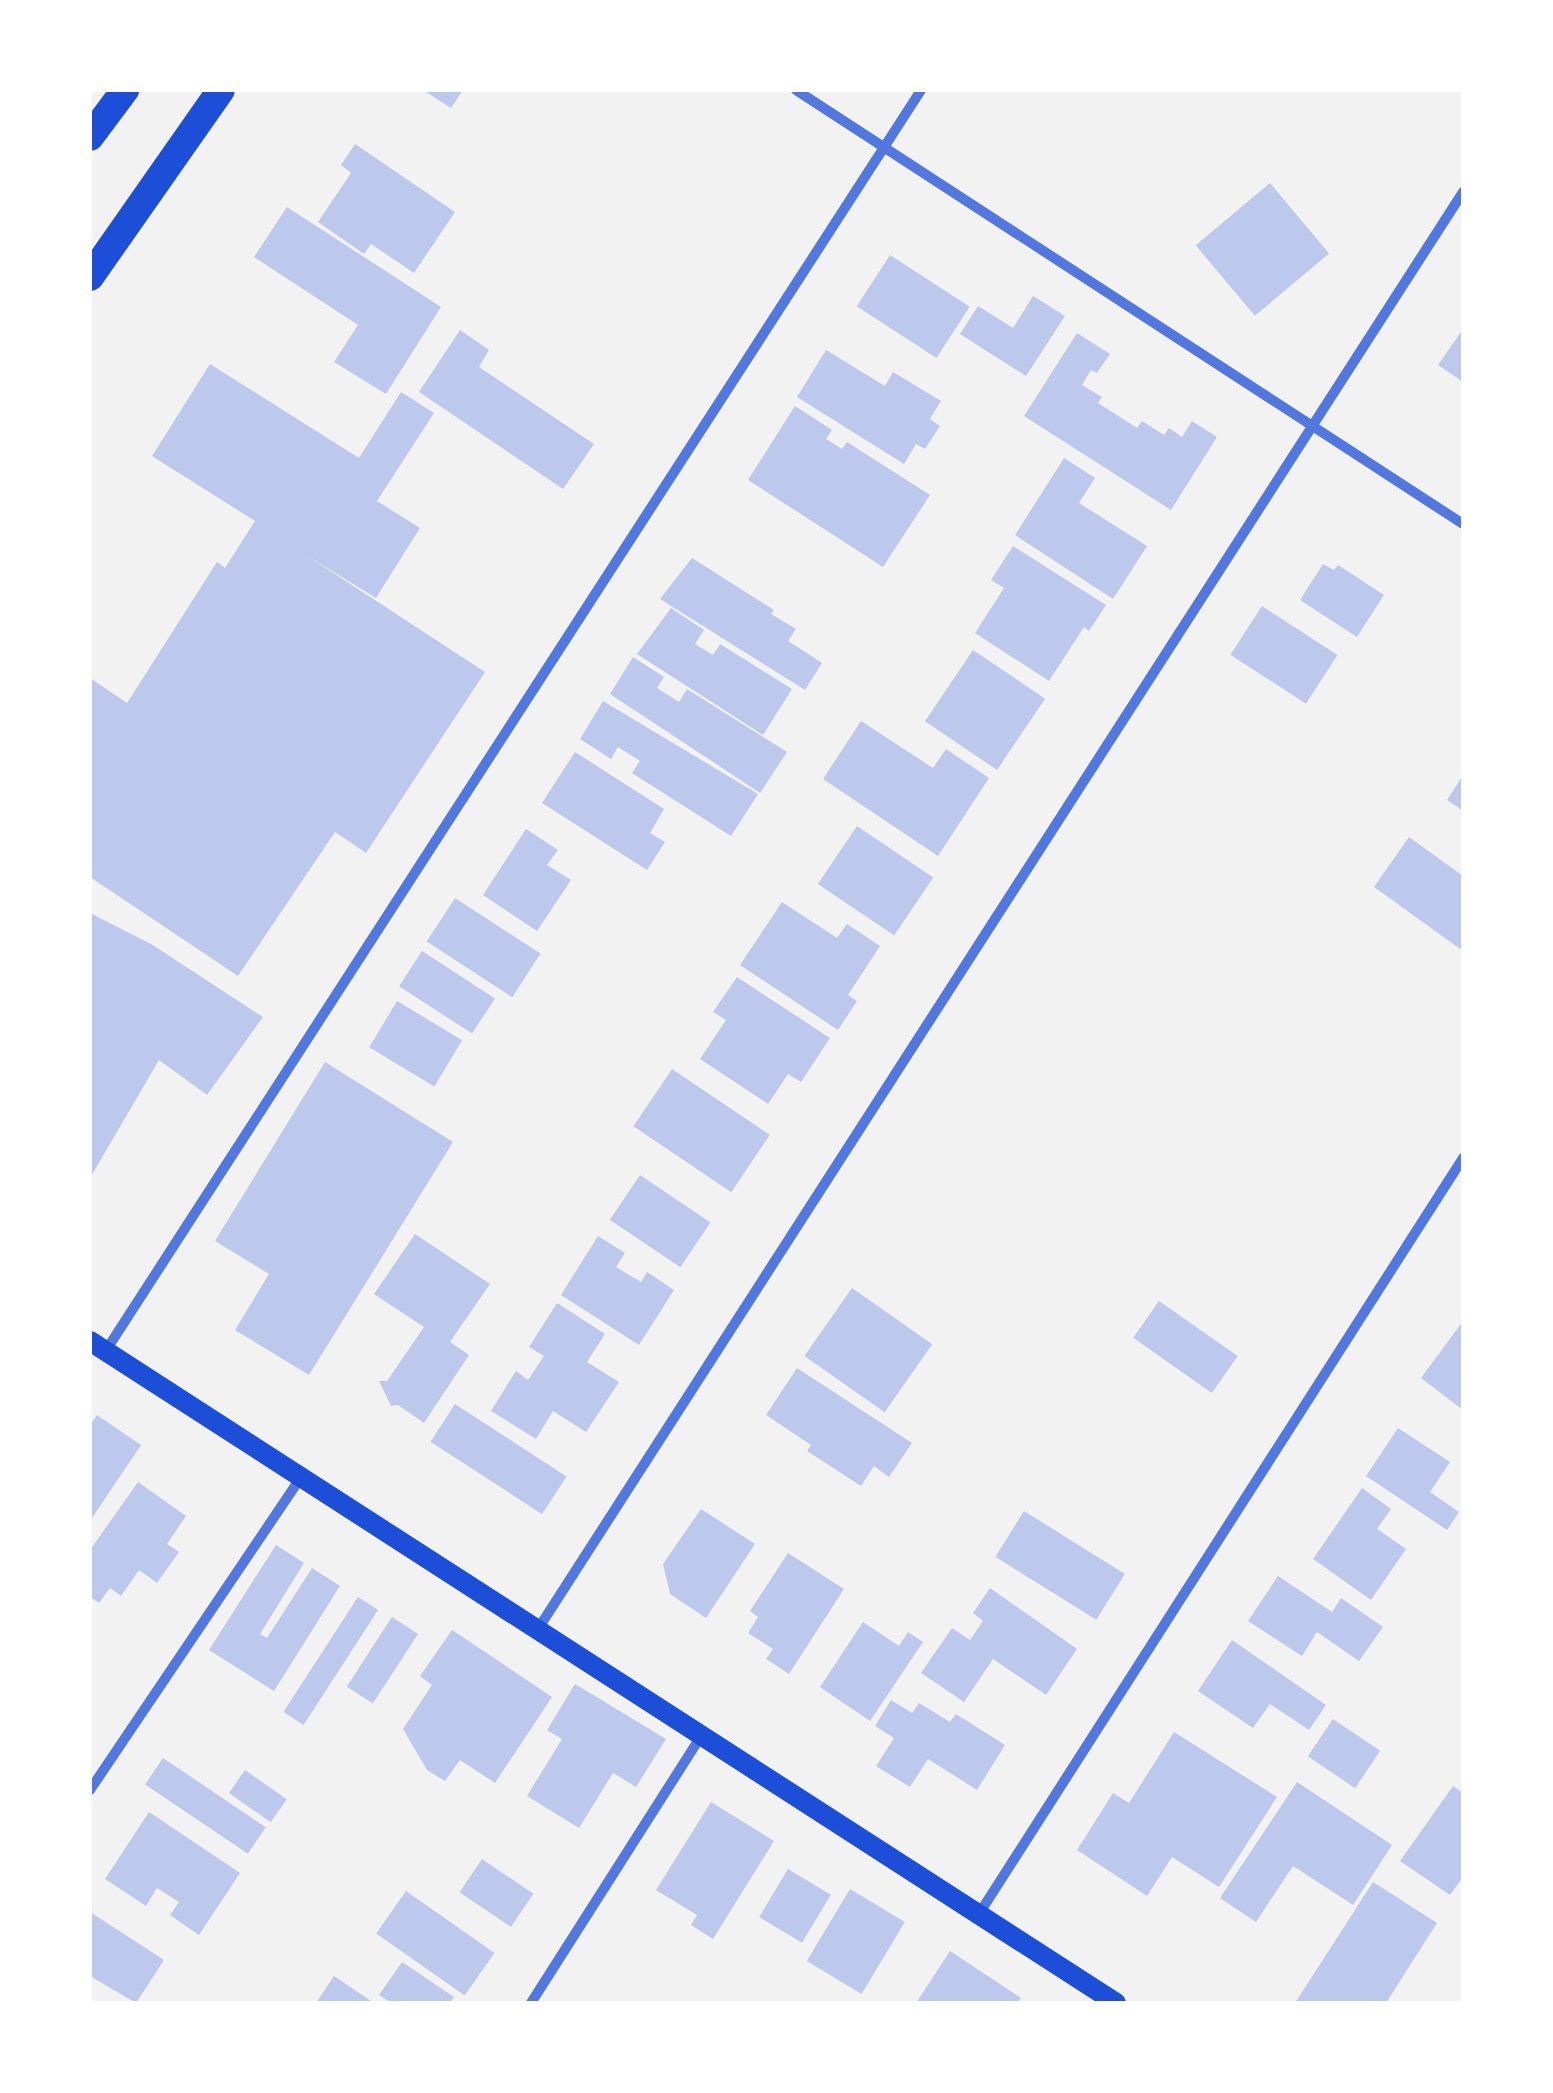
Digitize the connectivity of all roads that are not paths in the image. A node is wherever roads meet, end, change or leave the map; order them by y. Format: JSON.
{"nodes":[{"id":1,"x":125,"y":90,"type":"edge"},
{"id":2,"x":221,"y":90,"type":"edge"},
{"id":3,"x":796,"y":90,"type":"edge"},
{"id":4,"x":921,"y":90,"type":"edge"},
{"id":5,"x":90,"y":137,"type":"edge"},
{"id":6,"x":884,"y":149,"type":"junction"},
{"id":7,"x":1463,"y":192,"type":"edge"},
{"id":8,"x":90,"y":278,"type":"edge"},
{"id":9,"x":1314,"y":428,"type":"junction"},
{"id":10,"x":1463,"y":524,"type":"edge"},
{"id":11,"x":1463,"y":1158,"type":"edge"},
{"id":12,"x":98,"y":1346,"type":"edge"},
{"id":13,"x":300,"y":1479,"type":"junction"},
{"id":14,"x":538,"y":1629,"type":"junction"},
{"id":15,"x":702,"y":1736,"type":"junction"},
{"id":16,"x":90,"y":1790,"type":"edge"},
{"id":17,"x":979,"y":1914,"type":"junction"},
{"id":18,"x":531,"y":2003,"type":"edge"},
{"id":19,"x":1116,"y":2003,"type":"edge"}],
"edges":[{"from":1,"to":5,"type":"highway"},
{"from":2,"to":8,"type":"highway"},
{"from":3,"to":6,"type":"street"},
{"from":4,"to":6,"type":"street"},
{"from":6,"to":9,"type":"street"},
{"from":6,"to":12,"type":"street"},
{"from":7,"to":9,"type":"street"},
{"from":9,"to":10,"type":"street"},
{"from":9,"to":14,"type":"street"},
{"from":11,"to":17,"type":"street"},
{"from":12,"to":13,"type":"main road"},
{"from":13,"to":14,"type":"main road"},
{"from":13,"to":16,"type":"street"},
{"from":14,"to":15,"type":"main road"},
{"from":15,"to":17,"type":"main road"},
{"from":15,"to":18,"type":"street"},
{"from":17,"to":19,"type":"main road"}]}
